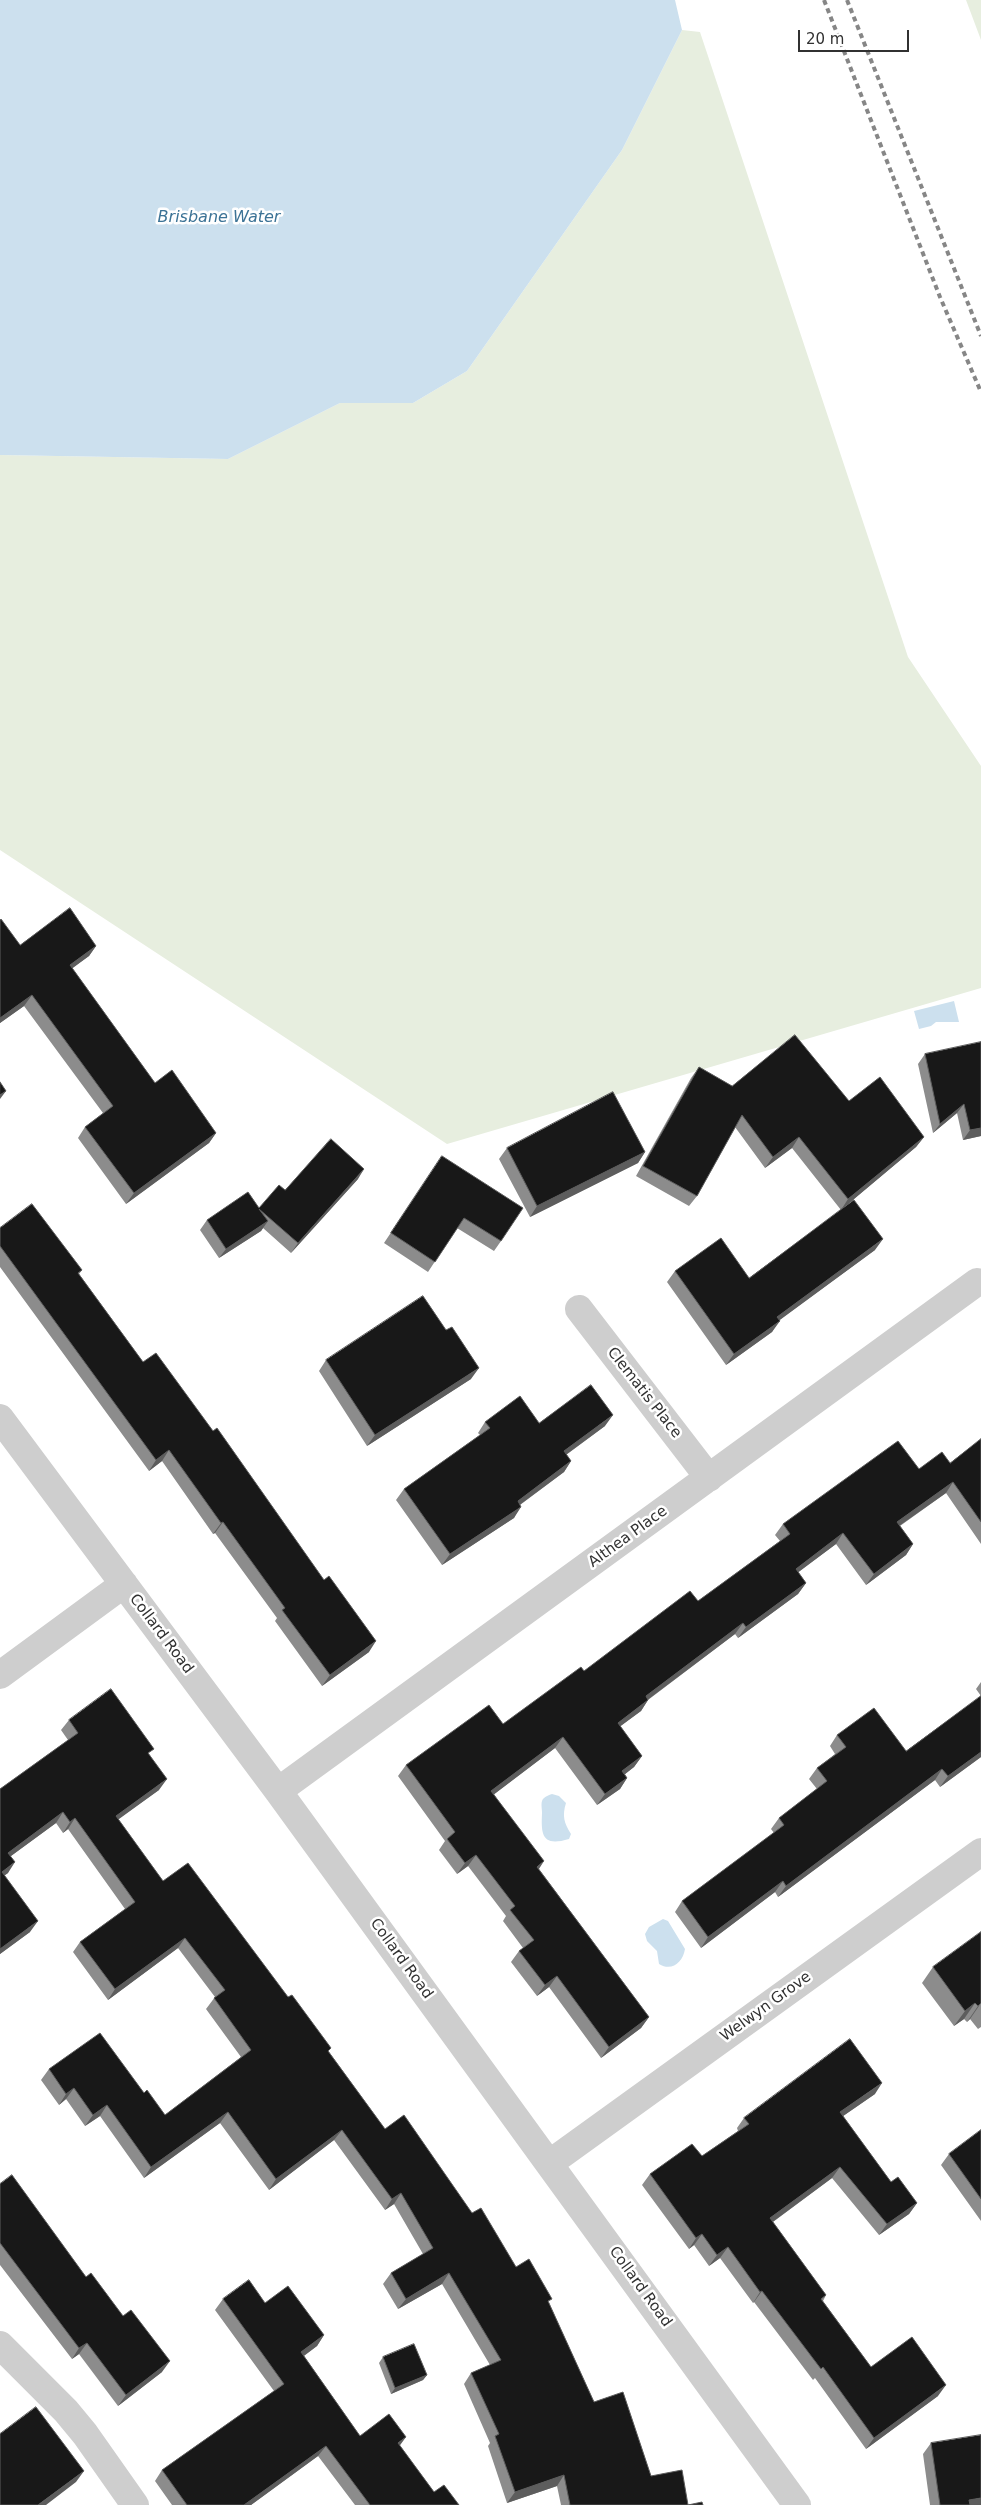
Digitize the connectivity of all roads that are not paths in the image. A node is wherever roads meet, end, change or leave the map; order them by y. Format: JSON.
{"nodes":[{"id":1,"x":977,"y":1282,"type":"dead end"},
{"id":2,"x":579,"y":1309,"type":"dead end"},
{"id":3,"x":0,"y":1418,"type":"edge"},
{"id":4,"x":709,"y":1478,"type":"junction"},
{"id":5,"x":124,"y":1584,"type":"junction"},
{"id":6,"x":0,"y":1675,"type":"edge"},
{"id":7,"x":278,"y":1791,"type":"junction"},
{"id":8,"x":981,"y":1852,"type":"edge"},
{"id":9,"x":550,"y":2163,"type":"junction"},
{"id":10,"x":0,"y":2344,"type":"edge"},
{"id":11,"x":135,"y":2505,"type":"edge"},
{"id":12,"x":797,"y":2505,"type":"edge"}],
"edges":[{"from":1,"to":4,"type":"street","name":"Althea Place"},
{"from":2,"to":4,"type":"street","name":"Clematis Place"},
{"from":3,"to":5,"type":"street","name":"Collard Road"},
{"from":4,"to":7,"type":"street","name":"Althea Place"},
{"from":5,"to":6,"type":"street"},
{"from":5,"to":7,"type":"street","name":"Collard Road"},
{"from":7,"to":9,"type":"street","name":"Collard Road"},
{"from":8,"to":9,"type":"street","name":"Welwyn Grove"},
{"from":9,"to":12,"type":"street","name":"Collard Road"},
{"from":10,"to":11,"type":"street"}]}
